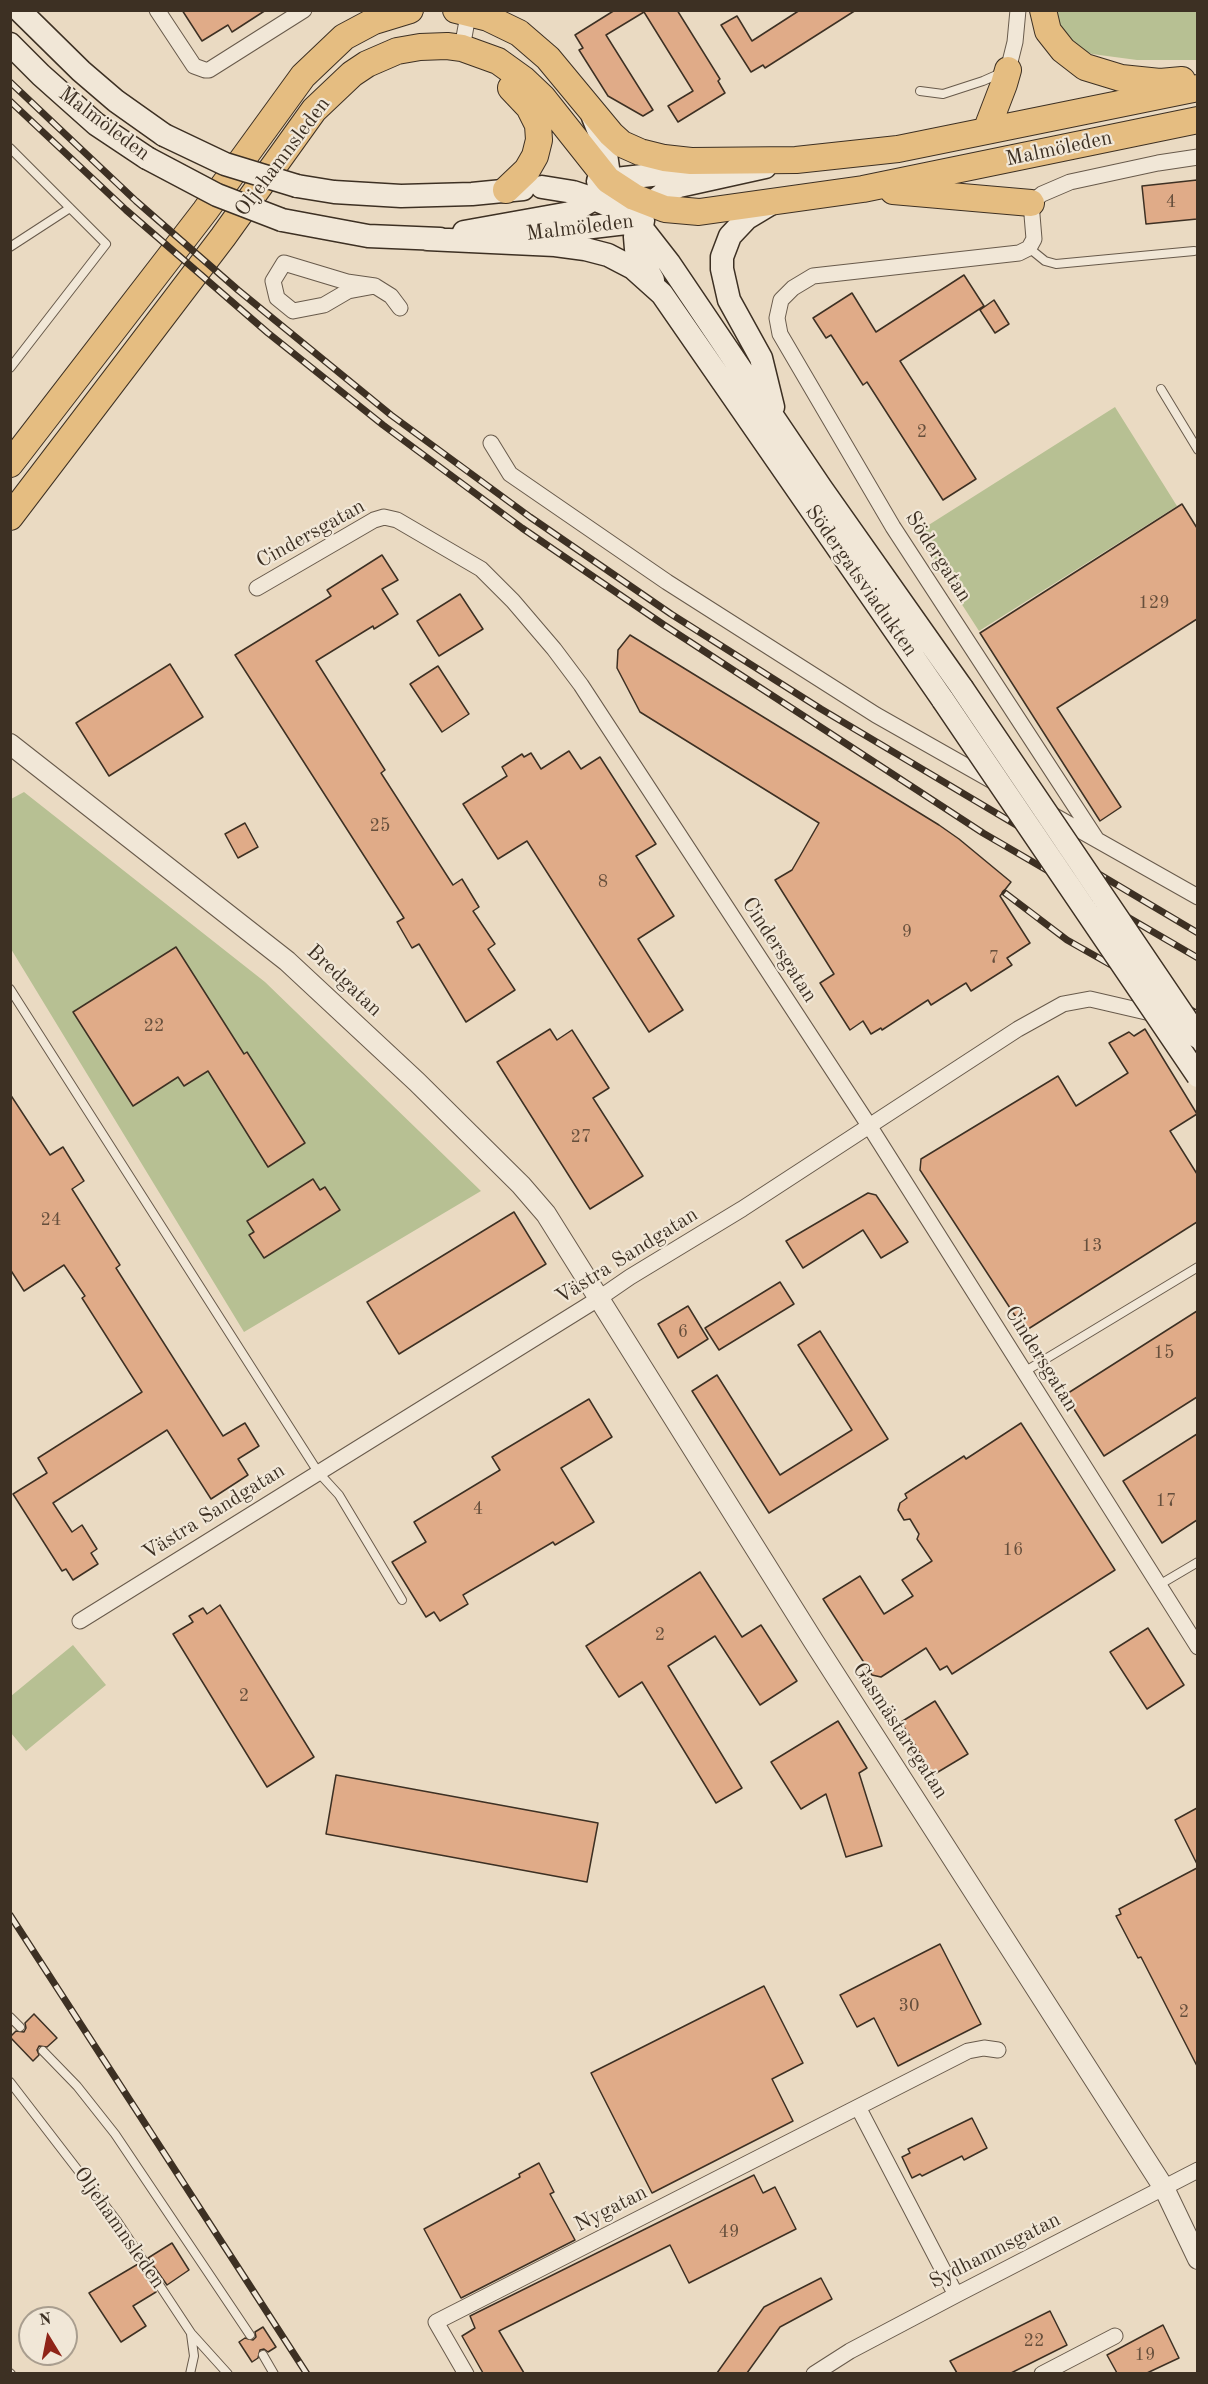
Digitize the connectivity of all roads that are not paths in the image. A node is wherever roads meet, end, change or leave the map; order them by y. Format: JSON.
{"nodes":[{"id":1,"x":20,"y":10,"type":"edge"},
{"id":2,"x":157,"y":10,"type":"edge"},
{"id":3,"x":304,"y":10,"type":"edge"},
{"id":4,"x":410,"y":10,"type":"edge"},
{"id":5,"x":1018,"y":10,"type":"edge"},
{"id":6,"x":1043,"y":10,"type":"edge"},
{"id":7,"x":465,"y":11,"type":"edge"},
{"id":8,"x":10,"y":44,"type":"edge"},
{"id":9,"x":462,"y":48,"type":"junction"},
{"id":10,"x":1008,"y":70,"type":"junction"},
{"id":11,"x":1197,"y":80,"type":"edge"},
{"id":12,"x":1197,"y":88,"type":"edge"},
{"id":13,"x":921,"y":91,"type":"dead end"},
{"id":14,"x":591,"y":110,"type":"junction"},
{"id":15,"x":1197,"y":120,"type":"edge"},
{"id":16,"x":986,"y":131,"type":"junction"},
{"id":17,"x":10,"y":148,"type":"edge"},
{"id":18,"x":1197,"y":157,"type":"edge"},
{"id":19,"x":796,"y":160,"type":"junction"},
{"id":20,"x":863,"y":189,"type":"junction"},
{"id":21,"x":506,"y":190,"type":"junction"},
{"id":22,"x":601,"y":190,"type":"junction"},
{"id":23,"x":775,"y":201,"type":"junction"},
{"id":24,"x":1031,"y":203,"type":"junction"},
{"id":25,"x":70,"y":208,"type":"junction"},
{"id":26,"x":699,"y":212,"type":"joint"},
{"id":27,"x":644,"y":213,"type":"junction"},
{"id":28,"x":427,"y":239,"type":"junction"},
{"id":29,"x":10,"y":247,"type":"edge"},
{"id":30,"x":1029,"y":248,"type":"junction"},
{"id":31,"x":1194,"y":251,"type":"dead end"},
{"id":32,"x":375,"y":286,"type":"junction"},
{"id":33,"x":662,"y":294,"type":"junction"},
{"id":34,"x":400,"y":308,"type":"dead end"},
{"id":35,"x":10,"y":368,"type":"edge"},
{"id":36,"x":1161,"y":389,"type":"dead end"},
{"id":37,"x":776,"y":420,"type":"junction"},
{"id":38,"x":491,"y":443,"type":"dead end"},
{"id":39,"x":1197,"y":450,"type":"edge"},
{"id":40,"x":10,"y":464,"type":"edge"},
{"id":41,"x":10,"y":518,"type":"edge"},
{"id":42,"x":257,"y":588,"type":"dead end"},
{"id":43,"x":953,"y":694,"type":"junction"},
{"id":44,"x":10,"y":744,"type":"edge"},
{"id":45,"x":1097,"y":840,"type":"junction"},
{"id":46,"x":1197,"y":897,"type":"edge"},
{"id":47,"x":10,"y":989,"type":"edge"},
{"id":48,"x":1197,"y":1037,"type":"edge"},
{"id":49,"x":1197,"y":1053,"type":"edge"},
{"id":50,"x":1197,"y":1076,"type":"edge"},
{"id":51,"x":870,"y":1127,"type":"junction"},
{"id":52,"x":1197,"y":1267,"type":"edge"},
{"id":53,"x":598,"y":1299,"type":"junction"},
{"id":54,"x":1024,"y":1372,"type":"junction"},
{"id":55,"x":318,"y":1472,"type":"junction"},
{"id":56,"x":1197,"y":1562,"type":"edge"},
{"id":57,"x":1159,"y":1585,"type":"junction"},
{"id":58,"x":402,"y":1600,"type":"dead end"},
{"id":59,"x":80,"y":1621,"type":"dead end"},
{"id":60,"x":1197,"y":1647,"type":"edge"},
{"id":61,"x":10,"y":2018,"type":"edge"},
{"id":62,"x":20,"y":2027,"type":"dead end"},
{"id":63,"x":998,"y":2050,"type":"dead end"},
{"id":64,"x":43,"y":2051,"type":"dead end"},
{"id":65,"x":10,"y":2082,"type":"edge"},
{"id":66,"x":858,"y":2107,"type":"junction"},
{"id":67,"x":1197,"y":2170,"type":"edge"},
{"id":68,"x":1164,"y":2188,"type":"junction"},
{"id":69,"x":1197,"y":2259,"type":"edge"},
{"id":70,"x":956,"y":2295,"type":"junction"},
{"id":71,"x":191,"y":2332,"type":"junction"},
{"id":72,"x":250,"y":2335,"type":"dead end"},
{"id":73,"x":1115,"y":2336,"type":"dead end"},
{"id":74,"x":263,"y":2355,"type":"dead end"},
{"id":75,"x":189,"y":2373,"type":"edge"},
{"id":76,"x":228,"y":2373,"type":"edge"},
{"id":77,"x":274,"y":2373,"type":"edge"},
{"id":78,"x":466,"y":2373,"type":"edge"},
{"id":79,"x":814,"y":2373,"type":"edge"},
{"id":80,"x":1042,"y":2373,"type":"edge"}],
"edges":[{"from":1,"to":21,"type":"main road","name":"Malmöleden","bridge":true},
{"from":2,"to":3,"type":"street"},
{"from":4,"to":40,"type":"highway","name":"Oljehamnsleden"},
{"from":5,"to":10,"type":"street"},
{"from":6,"to":11,"type":"highway"},
{"from":7,"to":9,"type":"street"},
{"from":7,"to":14,"type":"highway"},
{"from":8,"to":28,"type":"main road","name":"Malmöleden","bridge":true},
{"from":9,"to":21,"type":"highway"},
{"from":9,"to":22,"type":"highway","name":"Oljehamnsleden"},
{"from":9,"to":41,"type":"highway","name":"Oljehamnsleden"},
{"from":10,"to":13,"type":"lane"},
{"from":10,"to":16,"type":"highway"},
{"from":12,"to":16,"type":"highway","name":"Malmöleden"},
{"from":14,"to":19,"type":"highway"},
{"from":14,"to":22,"type":"main road"},
{"from":15,"to":20,"type":"highway","name":"Malmöleden"},
{"from":16,"to":19,"type":"highway","name":"Malmöleden"},
{"from":17,"to":25,"type":"lane"},
{"from":18,"to":24,"type":"street"},
{"from":19,"to":22,"type":"main road","name":"Malmöleden"},
{"from":19,"to":27,"type":"main road"},
{"from":20,"to":23,"type":"highway","name":"Malmöleden"},
{"from":20,"to":24,"type":"highway"},
{"from":21,"to":22,"type":"main road","name":"Malmöleden"},
{"from":22,"to":27,"type":"highway","name":"Oljehamnsleden"},
{"from":22,"to":28,"type":"main road"},
{"from":23,"to":26,"type":"highway","name":"Malmöleden"},
{"from":23,"to":37,"type":"main road"},
{"from":24,"to":30,"type":"street"},
{"from":25,"to":29,"type":"lane"},
{"from":25,"to":35,"type":"lane"},
{"from":26,"to":27,"type":"highway","name":"Oljehamnsleden"},
{"from":27,"to":28,"type":"main road","name":"Malmöleden"},
{"from":27,"to":33,"type":"main road"},
{"from":27,"to":37,"type":"main road","name":"Södergatsviadukten"},
{"from":28,"to":33,"type":"main road","name":"Södergatsviadukten"},
{"from":30,"to":31,"type":"lane"},
{"from":30,"to":45,"type":"street","name":"Södergatan"},
{"from":32,"to":32,"type":"street"},
{"from":32,"to":34,"type":"street"},
{"from":33,"to":43,"type":"main road","name":"Södergatsviadukten"},
{"from":36,"to":39,"type":"lane"},
{"from":37,"to":43,"type":"main road","name":"Södergatsviadukten"},
{"from":38,"to":45,"type":"street"},
{"from":42,"to":51,"type":"street","name":"Cindersgatan"},
{"from":43,"to":48,"type":"main road","name":"Södergatsviadukten","bridge":true},
{"from":43,"to":50,"type":"main road","name":"Södergatsviadukten","bridge":true},
{"from":44,"to":53,"type":"street","name":"Bredgatan"},
{"from":45,"to":46,"type":"street"},
{"from":47,"to":55,"type":"lane"},
{"from":49,"to":51,"type":"street","name":"Västra Sandgatan"},
{"from":51,"to":53,"type":"street","name":"Västra Sandgatan"},
{"from":51,"to":54,"type":"street","name":"Cindersgatan"},
{"from":52,"to":54,"type":"lane"},
{"from":53,"to":55,"type":"street","name":"Västra Sandgatan"},
{"from":53,"to":68,"type":"street","name":"Gasmästaregatan"},
{"from":54,"to":57,"type":"street","name":"Cindersgatan"},
{"from":55,"to":58,"type":"lane"},
{"from":55,"to":59,"type":"street","name":"Västra Sandgatan"},
{"from":56,"to":57,"type":"lane"},
{"from":57,"to":60,"type":"street","name":"Cindersgatan"},
{"from":61,"to":62,"type":"lane"},
{"from":63,"to":66,"type":"street","name":"Nygatan"},
{"from":64,"to":72,"type":"lane"},
{"from":65,"to":71,"type":"lane","name":"Oljehamnsleden"},
{"from":66,"to":70,"type":"street"},
{"from":66,"to":78,"type":"street","name":"Nygatan"},
{"from":67,"to":68,"type":"street","name":"Sydhamnsgatan"},
{"from":68,"to":69,"type":"street","name":"Gasmästaregatan"},
{"from":68,"to":70,"type":"street","name":"Sydhamnsgatan"},
{"from":70,"to":79,"type":"street","name":"Sydhamnsgatan"},
{"from":71,"to":75,"type":"lane"},
{"from":71,"to":76,"type":"lane","name":"Oljehamnsleden"},
{"from":73,"to":80,"type":"street"},
{"from":74,"to":77,"type":"lane"}]}
